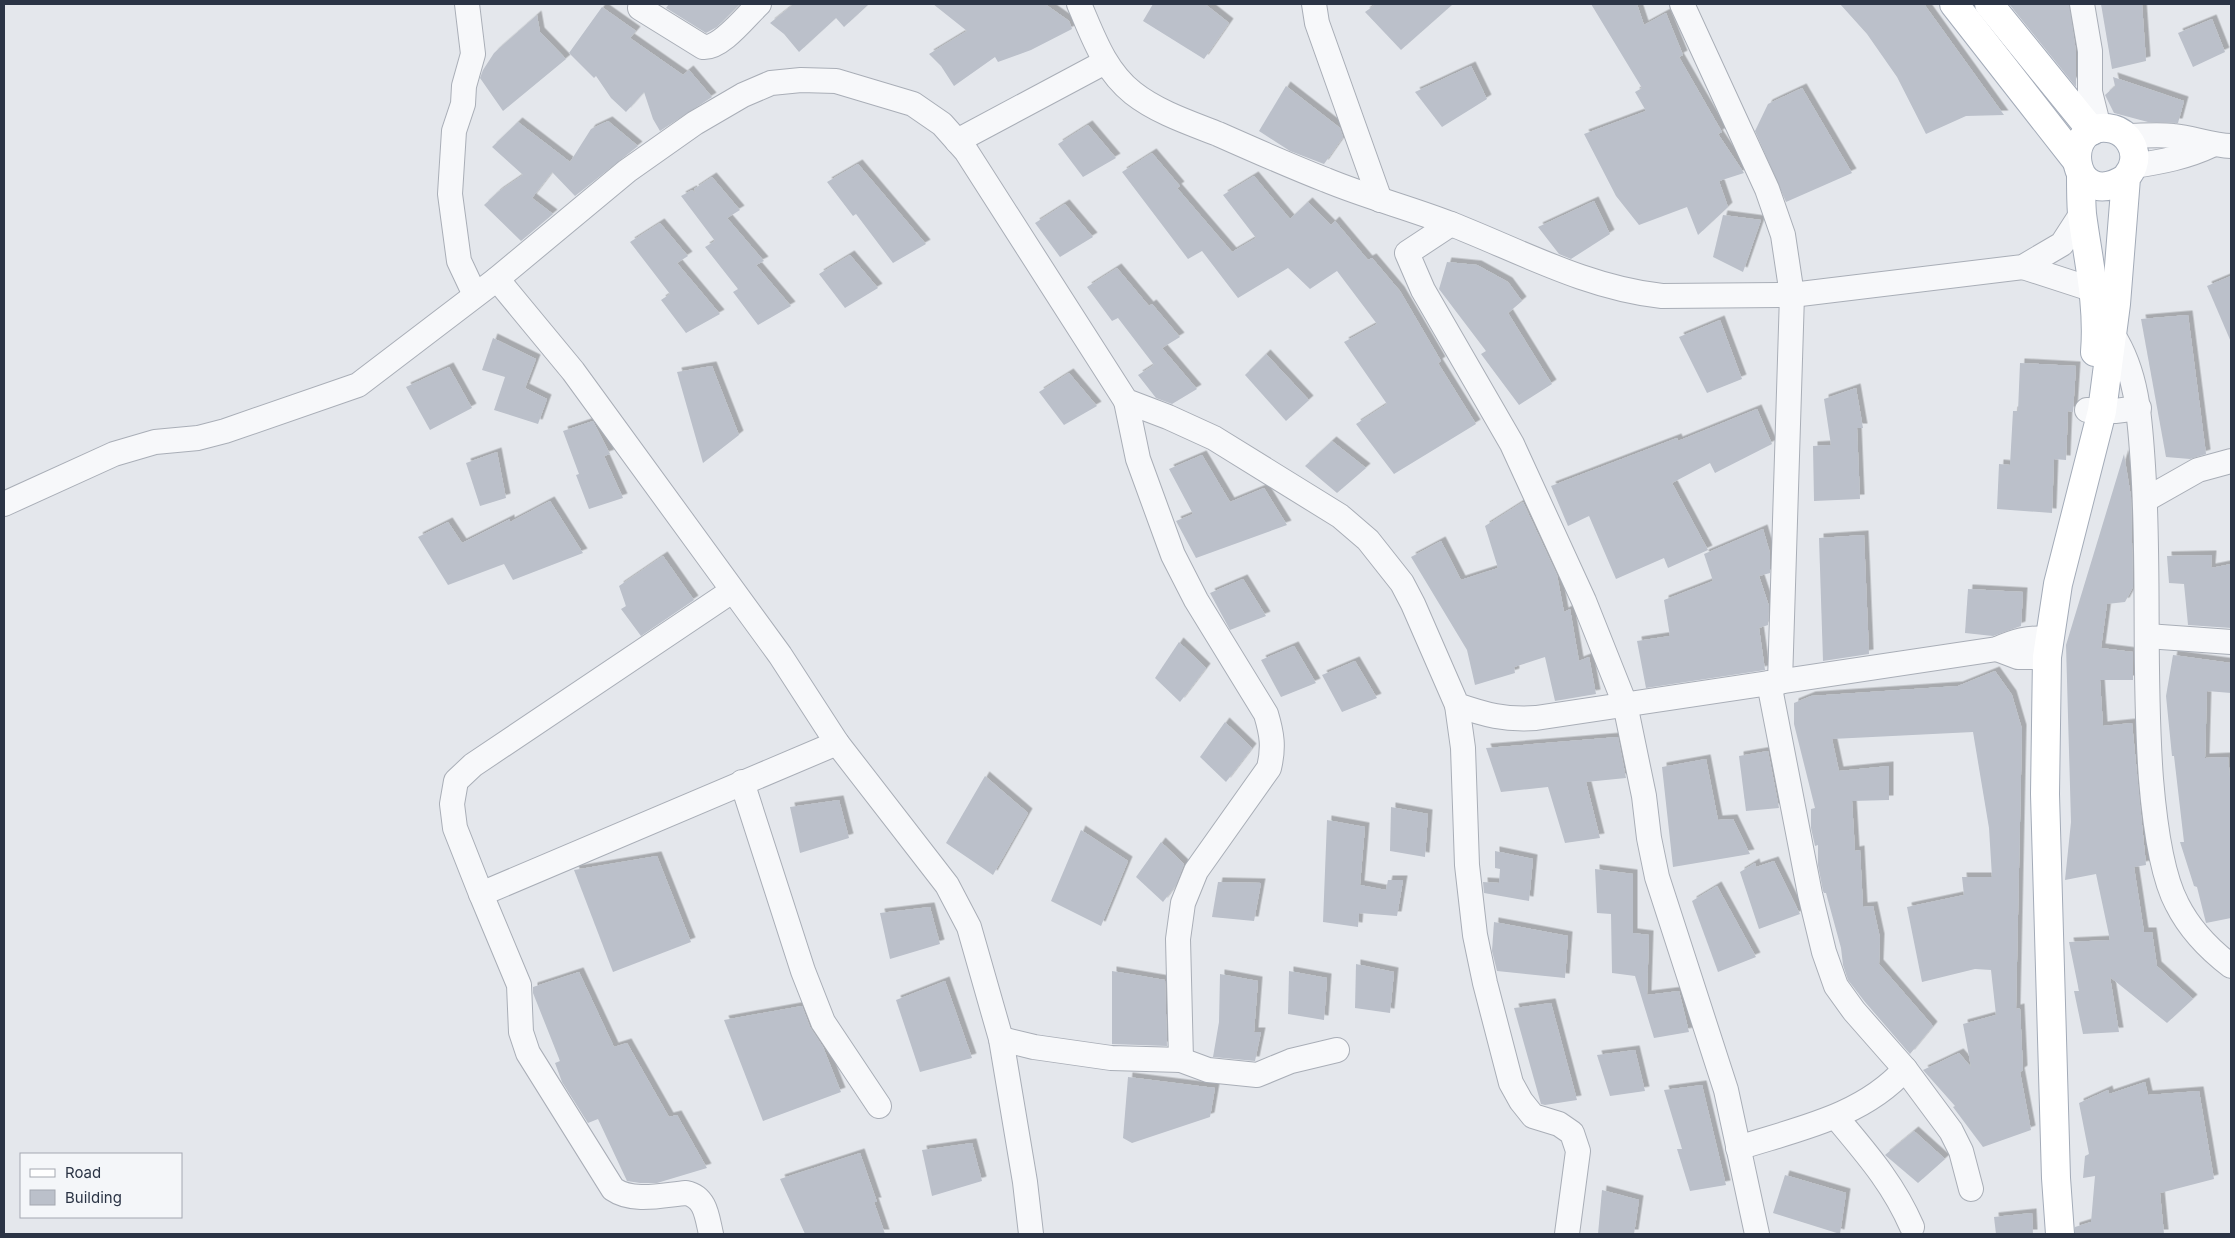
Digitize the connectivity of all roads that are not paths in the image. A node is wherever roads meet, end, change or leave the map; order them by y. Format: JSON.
{"nodes":[{"id":1,"x":467,"y":4,"type":"edge"},
{"id":2,"x":759,"y":4,"type":"edge"},
{"id":3,"x":1078,"y":4,"type":"edge"},
{"id":4,"x":1314,"y":4,"type":"edge"},
{"id":5,"x":1682,"y":4,"type":"edge"},
{"id":6,"x":1954,"y":4,"type":"edge"},
{"id":7,"x":1989,"y":4,"type":"edge"},
{"id":8,"x":2082,"y":4,"type":"edge"},
{"id":9,"x":640,"y":8,"type":"dead end"},
{"id":10,"x":1105,"y":62,"type":"junction"},
{"id":11,"x":2095,"y":129,"type":"junction"},
{"id":12,"x":2126,"y":136,"type":"junction"},
{"id":13,"x":957,"y":141,"type":"junction"},
{"id":14,"x":2222,"y":146,"type":"edge"},
{"id":15,"x":2078,"y":168,"type":"junction"},
{"id":16,"x":2130,"y":172,"type":"junction"},
{"id":17,"x":1380,"y":200,"type":"junction"},
{"id":18,"x":2082,"y":213,"type":"junction"},
{"id":19,"x":1451,"y":224,"type":"junction"},
{"id":20,"x":2023,"y":267,"type":"junction"},
{"id":21,"x":496,"y":279,"type":"junction"},
{"id":22,"x":2094,"y":290,"type":"junction"},
{"id":23,"x":475,"y":295,"type":"junction"},
{"id":24,"x":1792,"y":295,"type":"junction"},
{"id":25,"x":2105,"y":334,"type":"junction"},
{"id":26,"x":1126,"y":401,"type":"junction"},
{"id":27,"x":2139,"y":408,"type":"junction"},
{"id":28,"x":2095,"y":411,"type":"junction"},
{"id":29,"x":2231,"y":461,"type":"edge"},
{"id":30,"x":2145,"y":500,"type":"junction"},
{"id":31,"x":4,"y":504,"type":"edge"},
{"id":32,"x":732,"y":591,"type":"junction"},
{"id":33,"x":2147,"y":636,"type":"junction"},
{"id":34,"x":2231,"y":642,"type":"edge"},
{"id":35,"x":2041,"y":648,"type":"junction"},
{"id":36,"x":1775,"y":683,"type":"junction"},
{"id":37,"x":1625,"y":704,"type":"junction"},
{"id":38,"x":1457,"y":705,"type":"junction"},
{"id":39,"x":838,"y":743,"type":"junction"},
{"id":40,"x":742,"y":782,"type":"junction"},
{"id":41,"x":481,"y":894,"type":"junction"},
{"id":42,"x":2231,"y":966,"type":"edge"},
{"id":43,"x":1001,"y":1039,"type":"junction"},
{"id":44,"x":1337,"y":1050,"type":"dead end"},
{"id":45,"x":1181,"y":1060,"type":"junction"},
{"id":46,"x":1905,"y":1069,"type":"junction"},
{"id":47,"x":879,"y":1106,"type":"dead end"},
{"id":48,"x":1836,"y":1117,"type":"junction"},
{"id":49,"x":1738,"y":1148,"type":"junction"},
{"id":50,"x":1972,"y":1189,"type":"dead end"},
{"id":51,"x":1912,"y":1227,"type":"dead end"},
{"id":52,"x":711,"y":1234,"type":"edge"},
{"id":53,"x":1031,"y":1234,"type":"edge"},
{"id":54,"x":1567,"y":1234,"type":"edge"},
{"id":55,"x":1758,"y":1234,"type":"edge"},
{"id":56,"x":2044,"y":1234,"type":"edge"},
{"id":57,"x":2060,"y":1234,"type":"edge"}],
"edges":[{"from":1,"to":23,"type":"street"},
{"from":2,"to":9,"type":"street"},
{"from":3,"to":10,"type":"street"},
{"from":4,"to":17,"type":"street"},
{"from":5,"to":24,"type":"street"},
{"from":6,"to":15,"type":"main road"},
{"from":7,"to":11,"type":"main road"},
{"from":8,"to":11,"type":"street"},
{"from":10,"to":13,"type":"street"},
{"from":10,"to":17,"type":"street"},
{"from":11,"to":12,"type":"main road"},
{"from":11,"to":15,"type":"main road"},
{"from":12,"to":14,"type":"street"},
{"from":12,"to":16,"type":"main road"},
{"from":13,"to":21,"type":"street"},
{"from":13,"to":26,"type":"street"},
{"from":14,"to":16,"type":"street"},
{"from":15,"to":16,"type":"main road"},
{"from":15,"to":18,"type":"main road"},
{"from":16,"to":25,"type":"main road"},
{"from":17,"to":19,"type":"street"},
{"from":18,"to":20,"type":"street"},
{"from":18,"to":22,"type":"main road"},
{"from":19,"to":24,"type":"street"},
{"from":19,"to":37,"type":"street"},
{"from":20,"to":22,"type":"street"},
{"from":20,"to":24,"type":"street"},
{"from":21,"to":23,"type":"street"},
{"from":21,"to":32,"type":"street"},
{"from":22,"to":25,"type":"main road"},
{"from":23,"to":31,"type":"street"},
{"from":24,"to":36,"type":"street"},
{"from":25,"to":27,"type":"street"},
{"from":25,"to":28,"type":"main road"},
{"from":26,"to":38,"type":"street"},
{"from":26,"to":45,"type":"street"},
{"from":27,"to":28,"type":"street"},
{"from":27,"to":30,"type":"street"},
{"from":28,"to":35,"type":"main road"},
{"from":29,"to":30,"type":"street"},
{"from":30,"to":33,"type":"street"},
{"from":32,"to":39,"type":"street"},
{"from":32,"to":41,"type":"street"},
{"from":33,"to":34,"type":"street"},
{"from":33,"to":42,"type":"street"},
{"from":35,"to":36,"type":"street"},
{"from":35,"to":56,"type":"main road"},
{"from":35,"to":57,"type":"main road"},
{"from":36,"to":37,"type":"street"},
{"from":36,"to":46,"type":"street"},
{"from":37,"to":38,"type":"street"},
{"from":37,"to":49,"type":"street"},
{"from":38,"to":54,"type":"street"},
{"from":39,"to":40,"type":"street"},
{"from":39,"to":43,"type":"street"},
{"from":40,"to":41,"type":"street"},
{"from":40,"to":47,"type":"street"},
{"from":41,"to":52,"type":"street"},
{"from":43,"to":45,"type":"street"},
{"from":43,"to":53,"type":"street"},
{"from":44,"to":45,"type":"street"},
{"from":46,"to":48,"type":"street"},
{"from":46,"to":50,"type":"street"},
{"from":48,"to":49,"type":"street"},
{"from":48,"to":51,"type":"street"},
{"from":49,"to":55,"type":"street"}]}
